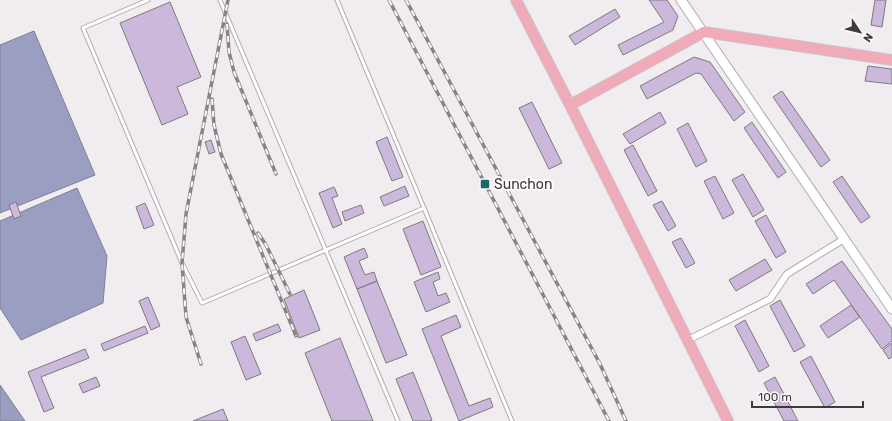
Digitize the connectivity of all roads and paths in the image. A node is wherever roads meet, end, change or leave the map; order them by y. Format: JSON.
{"nodes":[{"id":1,"x":148,"y":0,"type":"edge"},
{"id":2,"x":220,"y":0,"type":"edge"},
{"id":3,"x":337,"y":0,"type":"edge"},
{"id":4,"x":516,"y":0,"type":"edge"},
{"id":5,"x":681,"y":0,"type":"edge"},
{"id":6,"x":704,"y":32,"type":"junction"},
{"id":7,"x":892,"y":60,"type":"edge"},
{"id":8,"x":570,"y":105,"type":"junction"},
{"id":9,"x":424,"y":208,"type":"junction"},
{"id":10,"x":844,"y":239,"type":"junction"},
{"id":11,"x":326,"y":249,"type":"junction"},
{"id":12,"x":892,"y":309,"type":"edge"},
{"id":13,"x":688,"y":340,"type":"junction"},
{"id":14,"x":398,"y":421,"type":"edge"},
{"id":15,"x":512,"y":421,"type":"edge"},
{"id":16,"x":728,"y":421,"type":"edge"}],
"edges":[{"from":1,"to":11,"type":"lane"},
{"from":2,"to":11,"type":"lane"},
{"from":3,"to":9,"type":"lane"},
{"from":4,"to":8,"type":"main road"},
{"from":5,"to":6,"type":"main road"},
{"from":6,"to":7,"type":"main road"},
{"from":6,"to":8,"type":"main road"},
{"from":6,"to":10,"type":"main road"},
{"from":8,"to":13,"type":"main road"},
{"from":9,"to":11,"type":"lane"},
{"from":9,"to":15,"type":"lane"},
{"from":10,"to":12,"type":"main road"},
{"from":10,"to":13,"type":"street"},
{"from":11,"to":14,"type":"lane"},
{"from":13,"to":16,"type":"main road"}]}
